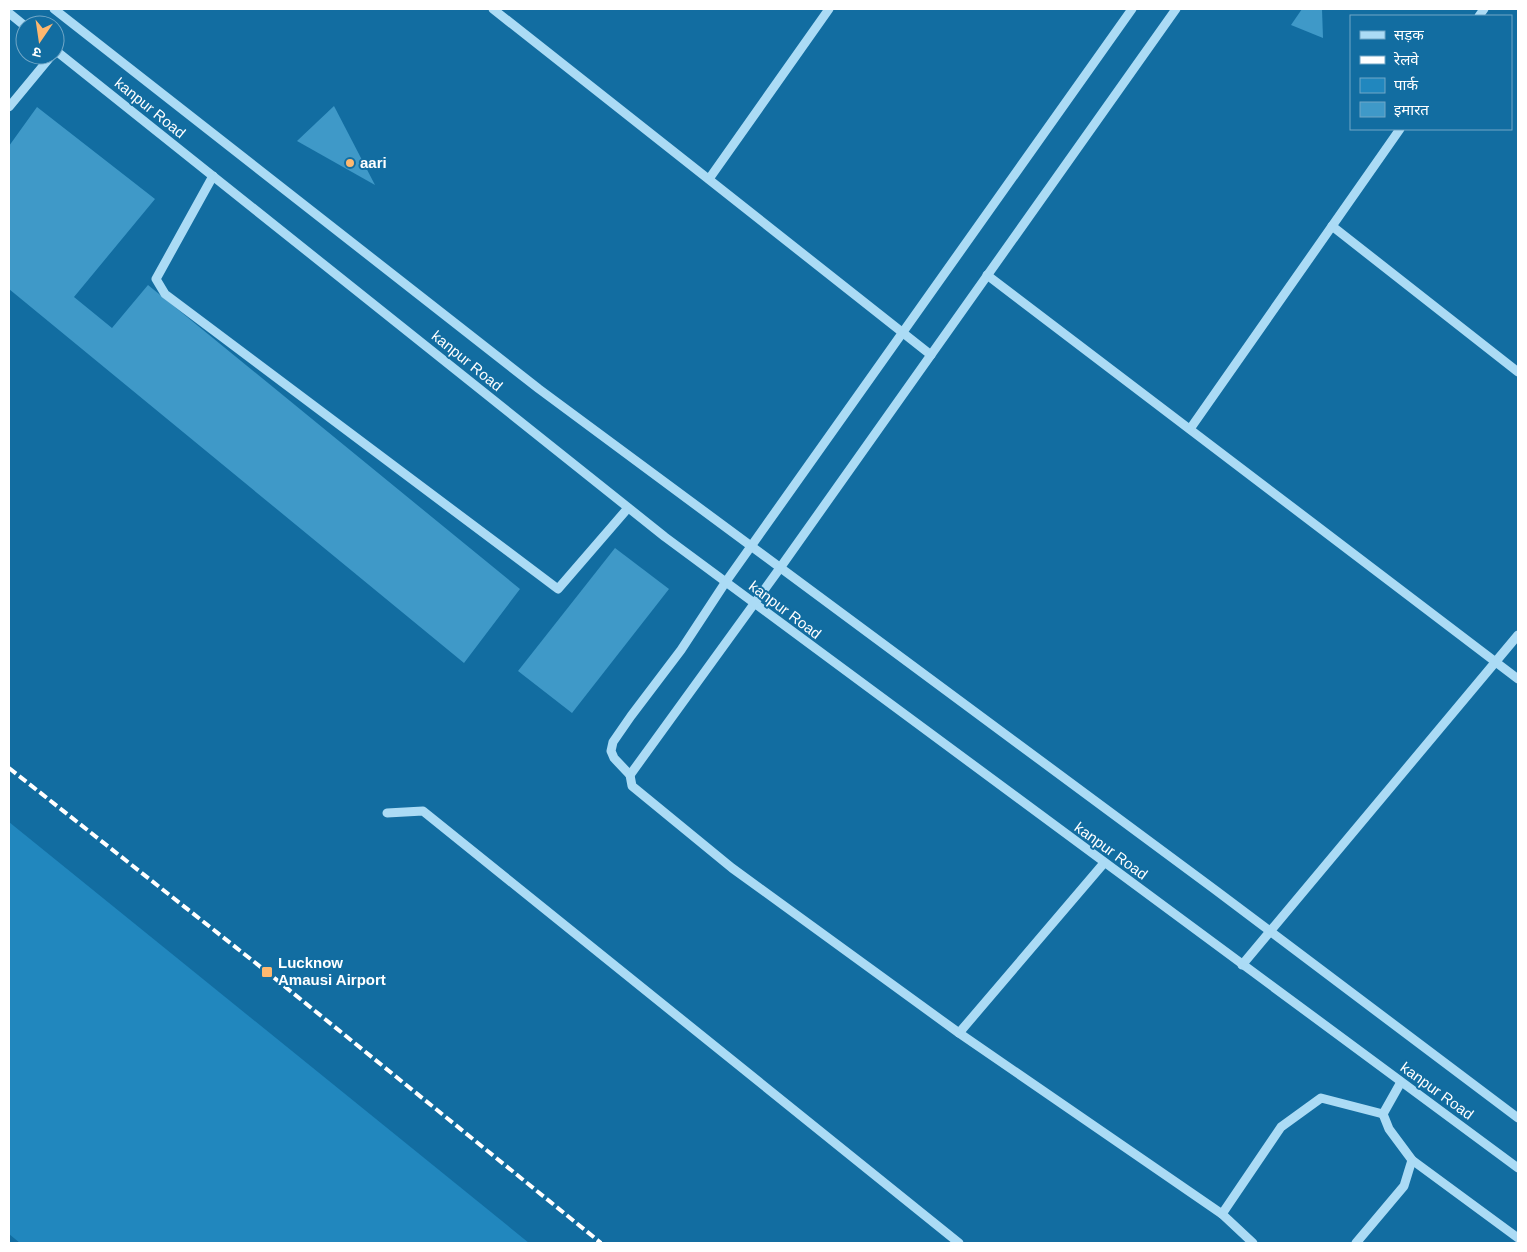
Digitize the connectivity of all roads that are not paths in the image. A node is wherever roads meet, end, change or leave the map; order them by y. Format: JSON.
{"nodes":[{"id":1,"x":54,"y":9,"type":"edge"},
{"id":2,"x":493,"y":9,"type":"edge"},
{"id":3,"x":829,"y":9,"type":"edge"},
{"id":4,"x":1132,"y":9,"type":"edge"},
{"id":5,"x":1176,"y":9,"type":"edge"},
{"id":6,"x":65,"y":61,"type":"edge"},
{"id":7,"x":43,"y":65,"type":"edge"},
{"id":8,"x":9,"y":107,"type":"edge"},
{"id":9,"x":1399,"y":130,"type":"edge"},
{"id":10,"x":213,"y":176,"type":"junction"},
{"id":11,"x":709,"y":179,"type":"junction"},
{"id":12,"x":1332,"y":226,"type":"junction"},
{"id":13,"x":987,"y":275,"type":"junction"},
{"id":14,"x":903,"y":333,"type":"junction"},
{"id":15,"x":931,"y":355,"type":"junction"},
{"id":16,"x":1518,"y":372,"type":"edge"},
{"id":17,"x":1190,"y":429,"type":"junction"},
{"id":18,"x":628,"y":508,"type":"junction"},
{"id":19,"x":752,"y":547,"type":"junction"},
{"id":20,"x":780,"y":568,"type":"junction"},
{"id":21,"x":725,"y":583,"type":"junction"},
{"id":22,"x":753,"y":604,"type":"junction"},
{"id":23,"x":1518,"y":635,"type":"edge"},
{"id":24,"x":1495,"y":662,"type":"junction"},
{"id":25,"x":1518,"y":680,"type":"edge"},
{"id":26,"x":630,"y":775,"type":"junction"},
{"id":27,"x":387,"y":813,"type":"dead end"},
{"id":28,"x":1104,"y":863,"type":"junction"},
{"id":29,"x":1270,"y":930,"type":"junction"},
{"id":30,"x":1242,"y":965,"type":"junction"},
{"id":31,"x":959,"y":1033,"type":"junction"},
{"id":32,"x":1401,"y":1082,"type":"junction"},
{"id":33,"x":1383,"y":1114,"type":"junction"},
{"id":34,"x":1518,"y":1118,"type":"edge"},
{"id":35,"x":1412,"y":1160,"type":"junction"},
{"id":36,"x":1518,"y":1168,"type":"edge"},
{"id":37,"x":1222,"y":1214,"type":"junction"},
{"id":38,"x":1518,"y":1238,"type":"edge"},
{"id":39,"x":959,"y":1243,"type":"edge"},
{"id":40,"x":1252,"y":1243,"type":"edge"},
{"id":41,"x":1356,"y":1243,"type":"edge"}],
"edges":[{"from":1,"to":19,"type":"street"},
{"from":2,"to":11,"type":"street"},
{"from":3,"to":11,"type":"street"},
{"from":4,"to":14,"type":"street"},
{"from":5,"to":13,"type":"street"},
{"from":6,"to":10,"type":"street","name":"kanpur Road"},
{"from":7,"to":8,"type":"street"},
{"from":9,"to":12,"type":"street"},
{"from":10,"to":18,"type":"street","name":"kanpur Road"},
{"from":10,"to":18,"type":"street"},
{"from":11,"to":14,"type":"street"},
{"from":12,"to":16,"type":"street"},
{"from":12,"to":17,"type":"street"},
{"from":13,"to":15,"type":"street"},
{"from":13,"to":17,"type":"street"},
{"from":14,"to":15,"type":"street"},
{"from":14,"to":19,"type":"street"},
{"from":15,"to":20,"type":"street"},
{"from":17,"to":24,"type":"street"},
{"from":18,"to":21,"type":"street","name":"kanpur Road"},
{"from":19,"to":20,"type":"street"},
{"from":19,"to":21,"type":"street"},
{"from":20,"to":22,"type":"street"},
{"from":20,"to":29,"type":"street"},
{"from":21,"to":22,"type":"street","name":"kanpur Road"},
{"from":21,"to":26,"type":"street"},
{"from":22,"to":26,"type":"street"},
{"from":22,"to":28,"type":"street","name":"kanpur Road"},
{"from":23,"to":24,"type":"street"},
{"from":24,"to":25,"type":"street"},
{"from":24,"to":29,"type":"street"},
{"from":26,"to":31,"type":"street"},
{"from":27,"to":39,"type":"street"},
{"from":28,"to":30,"type":"street","name":"kanpur Road"},
{"from":28,"to":31,"type":"street"},
{"from":29,"to":30,"type":"street"},
{"from":29,"to":34,"type":"street"},
{"from":30,"to":32,"type":"street","name":"kanpur Road"},
{"from":31,"to":37,"type":"street"},
{"from":32,"to":33,"type":"street"},
{"from":32,"to":36,"type":"street","name":"kanpur Road"},
{"from":33,"to":35,"type":"street"},
{"from":33,"to":37,"type":"street"},
{"from":35,"to":38,"type":"street"},
{"from":35,"to":41,"type":"street"},
{"from":37,"to":40,"type":"street"}]}
